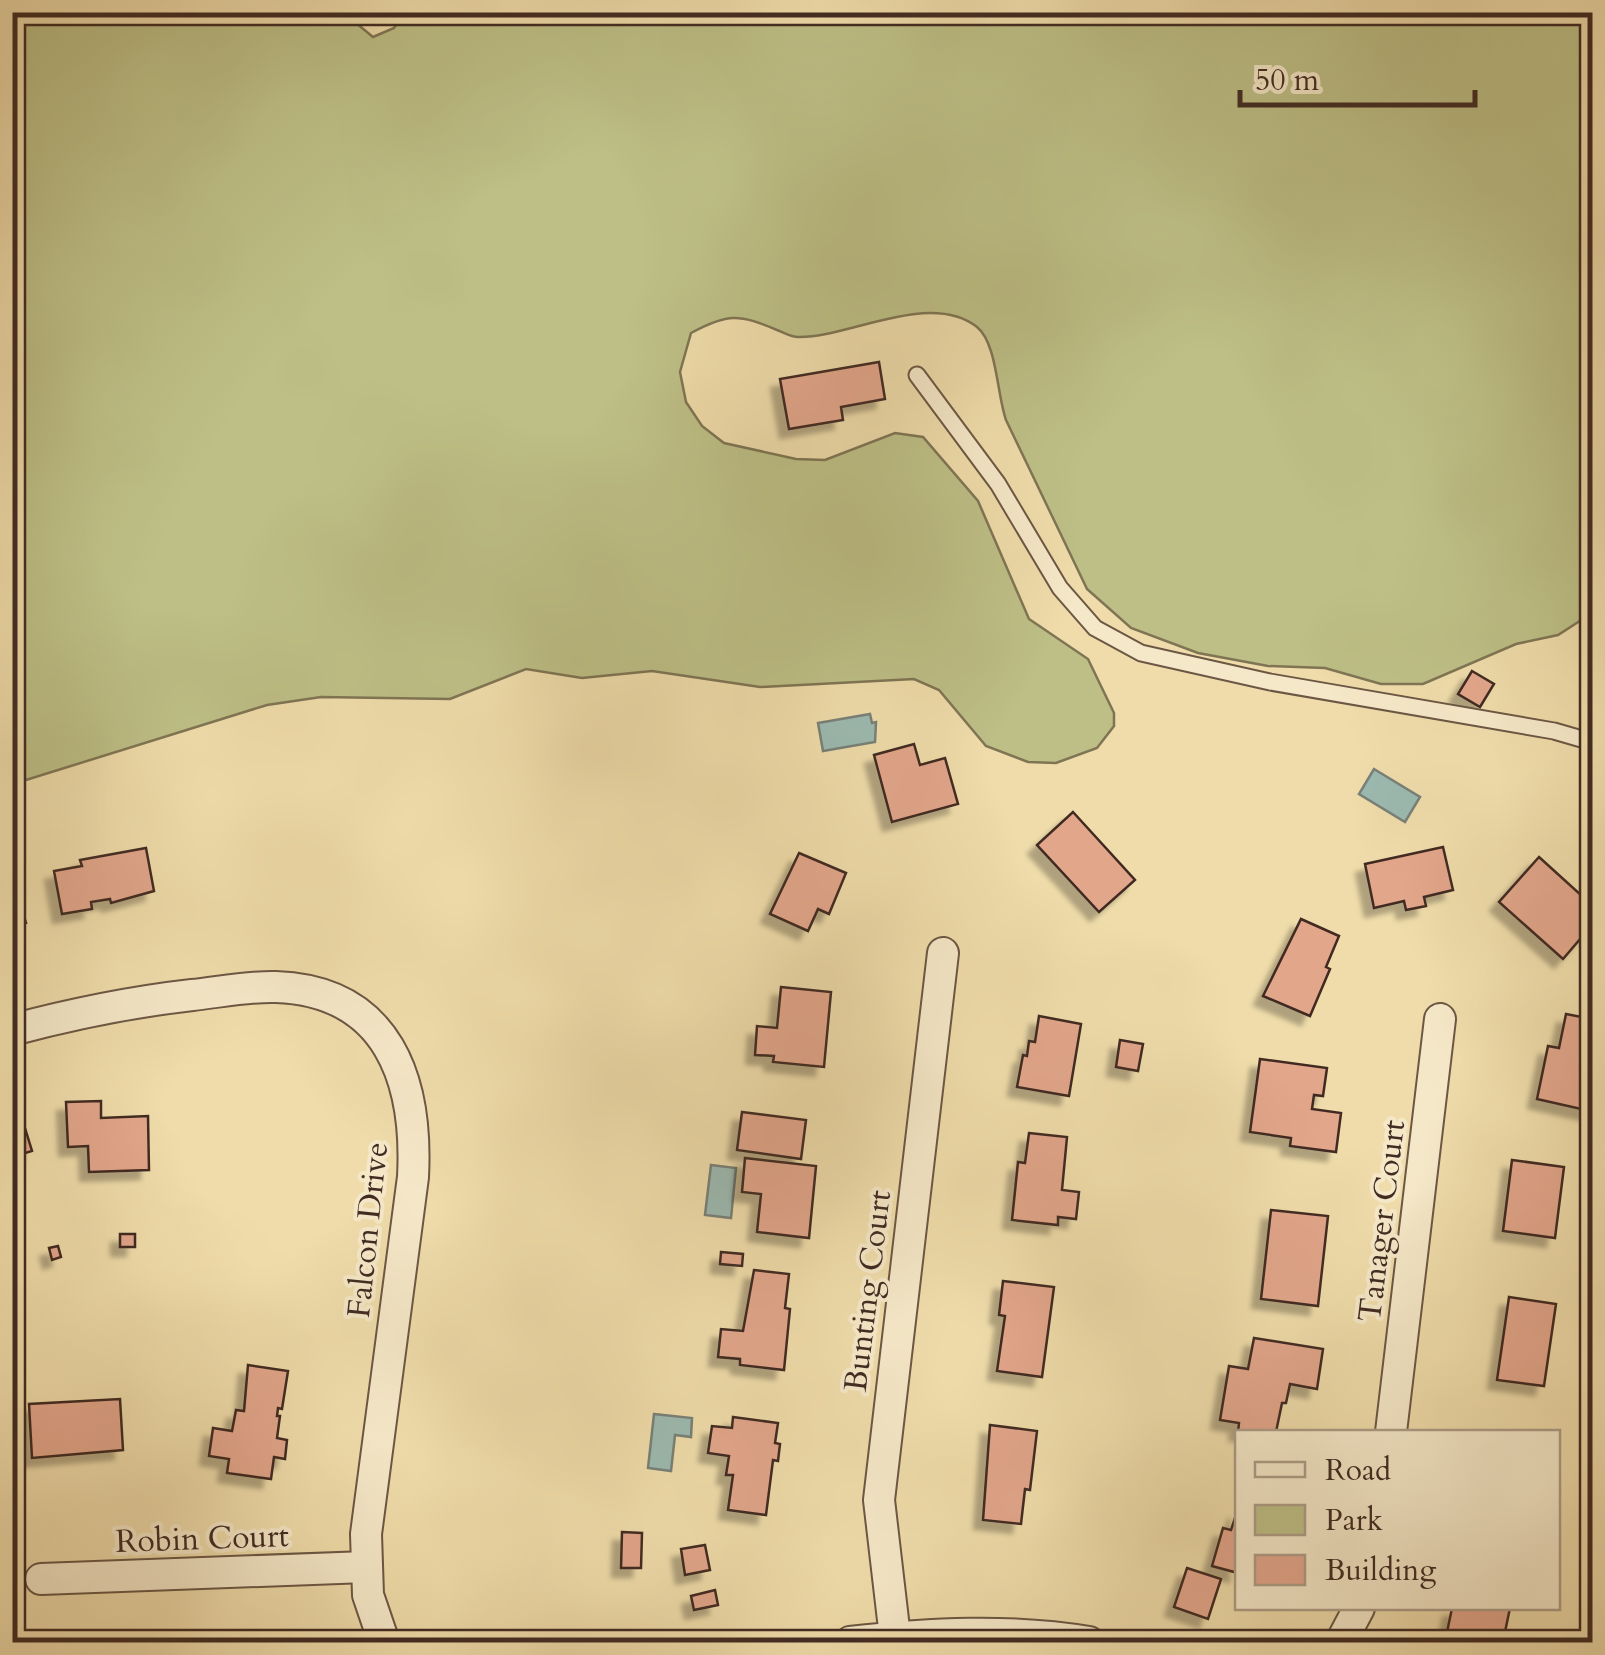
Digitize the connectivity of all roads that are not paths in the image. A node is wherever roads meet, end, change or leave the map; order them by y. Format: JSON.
{"nodes":[{"id":1,"x":918,"y":375,"type":"dead end"},
{"id":2,"x":1592,"y":742,"type":"edge"},
{"id":3,"x":943,"y":953,"type":"dead end"},
{"id":4,"x":1440,"y":1019,"type":"dead end"},
{"id":5,"x":12,"y":1030,"type":"edge"},
{"id":6,"x":1391,"y":1430,"type":"edge"},
{"id":7,"x":366,"y":1567,"type":"junction"},
{"id":8,"x":41,"y":1579,"type":"dead end"},
{"id":9,"x":1357,"y":1610,"type":"edge"},
{"id":10,"x":895,"y":1637,"type":"junction"},
{"id":11,"x":384,"y":1642,"type":"edge"},
{"id":12,"x":850,"y":1642,"type":"edge"},
{"id":13,"x":1089,"y":1642,"type":"edge"},
{"id":14,"x":1342,"y":1642,"type":"edge"}],
"edges":[{"from":1,"to":2,"type":"lane"},
{"from":3,"to":10,"type":"street","name":"Bunting Court"},
{"from":4,"to":6,"type":"street","name":"Tanager Court"},
{"from":5,"to":7,"type":"street","name":"Falcon Drive"},
{"from":7,"to":8,"type":"street","name":"Robin Court"},
{"from":7,"to":11,"type":"street","name":"Falcon Drive"},
{"from":9,"to":14,"type":"street"},
{"from":10,"to":12,"type":"street"},
{"from":10,"to":13,"type":"street"}]}
